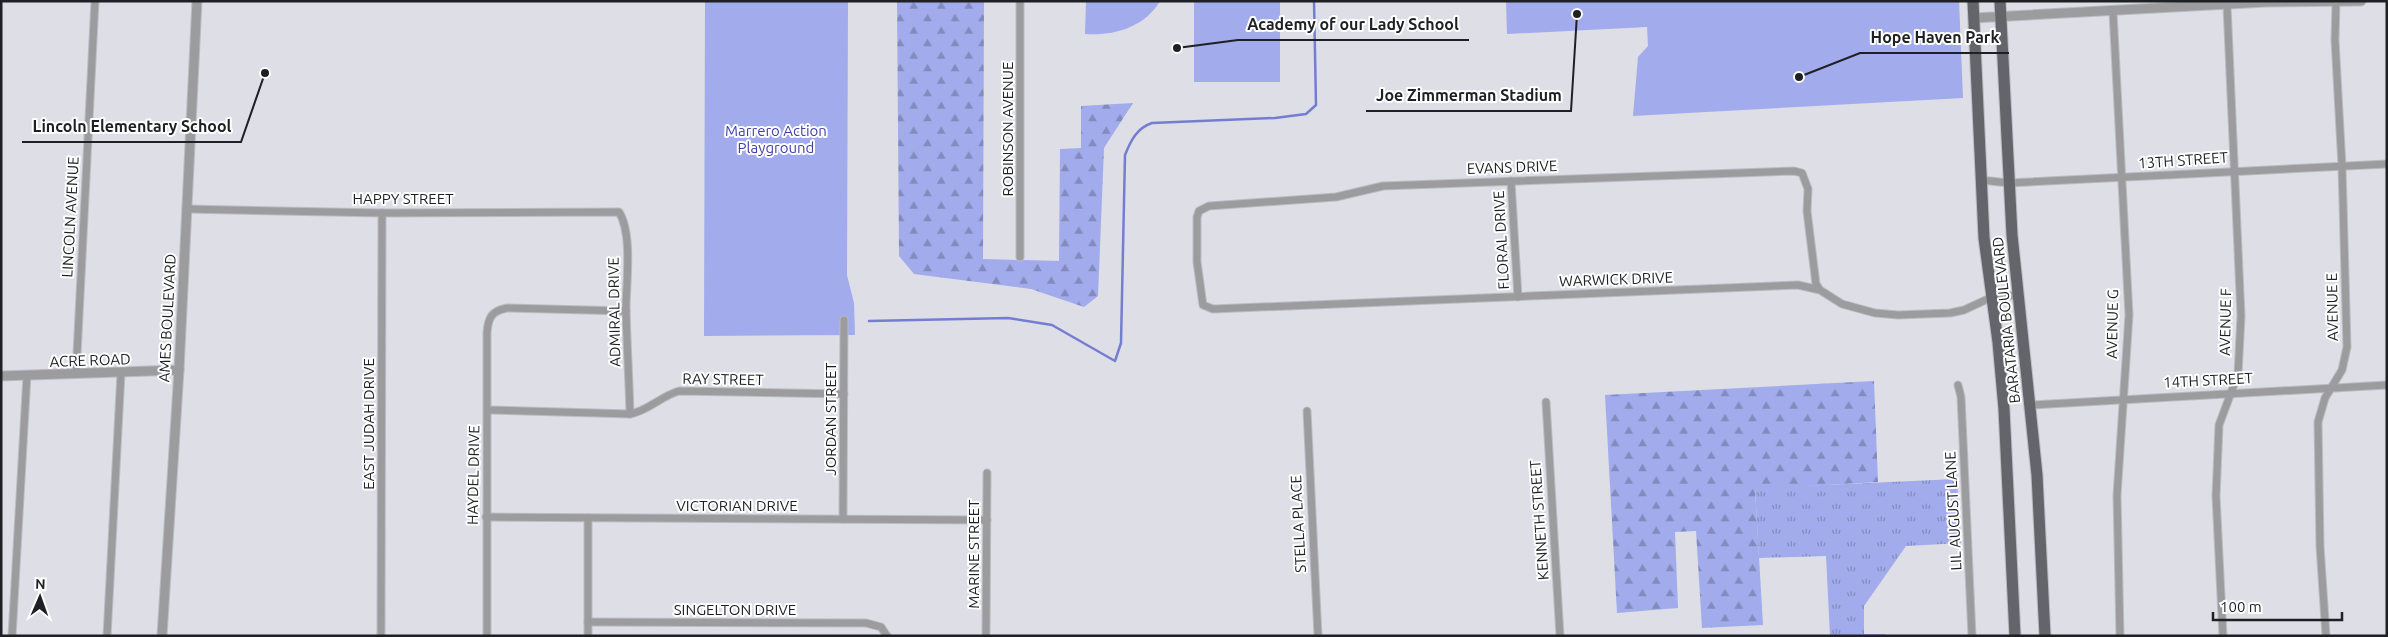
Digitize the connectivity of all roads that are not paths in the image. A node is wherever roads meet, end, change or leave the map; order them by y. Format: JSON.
{"nodes":[{"id":1,"x":95,"y":1,"type":"edge"},
{"id":2,"x":197,"y":1,"type":"edge"},
{"id":3,"x":1020,"y":1,"type":"edge"},
{"id":4,"x":1973,"y":1,"type":"edge"},
{"id":5,"x":2000,"y":1,"type":"edge"},
{"id":6,"x":2362,"y":1,"type":"edge"},
{"id":7,"x":2336,"y":2,"type":"edge"},
{"id":8,"x":2227,"y":6,"type":"junction"},
{"id":9,"x":2113,"y":12,"type":"junction"},
{"id":10,"x":2001,"y":17,"type":"junction"},
{"id":11,"x":1974,"y":18,"type":"junction"},
{"id":12,"x":2387,"y":164,"type":"edge"},
{"id":13,"x":2342,"y":166,"type":"junction"},
{"id":14,"x":2235,"y":171,"type":"junction"},
{"id":15,"x":2121,"y":178,"type":"junction"},
{"id":16,"x":1981,"y":180,"type":"junction"},
{"id":17,"x":1511,"y":181,"type":"junction"},
{"id":18,"x":2009,"y":183,"type":"junction"},
{"id":19,"x":186,"y":209,"type":"junction"},
{"id":20,"x":619,"y":212,"type":"joint"},
{"id":21,"x":382,"y":213,"type":"junction"},
{"id":22,"x":1020,"y":257,"type":"dead end"},
{"id":23,"x":1820,"y":290,"type":"junction"},
{"id":24,"x":2018,"y":295,"type":"junction"},
{"id":25,"x":1518,"y":297,"type":"junction"},
{"id":26,"x":1992,"y":297,"type":"junction"},
{"id":27,"x":1206,"y":308,"type":"joint"},
{"id":28,"x":626,"y":311,"type":"junction"},
{"id":29,"x":844,"y":320,"type":"dead end"},
{"id":30,"x":179,"y":370,"type":"junction"},
{"id":31,"x":121,"y":373,"type":"junction"},
{"id":32,"x":76,"y":374,"type":"junction"},
{"id":33,"x":1,"y":376,"type":"edge"},
{"id":34,"x":27,"y":376,"type":"junction"},
{"id":35,"x":1958,"y":385,"type":"dead end"},
{"id":36,"x":2387,"y":385,"type":"edge"},
{"id":37,"x":2332,"y":388,"type":"junction"},
{"id":38,"x":2231,"y":392,"type":"junction"},
{"id":39,"x":844,"y":394,"type":"junction"},
{"id":40,"x":2123,"y":398,"type":"junction"},
{"id":41,"x":1546,"y":402,"type":"dead end"},
{"id":42,"x":2030,"y":405,"type":"junction"},
{"id":43,"x":488,"y":410,"type":"junction"},
{"id":44,"x":1307,"y":411,"type":"dead end"},
{"id":45,"x":630,"y":414,"type":"junction"},
{"id":46,"x":987,"y":473,"type":"dead end"},
{"id":47,"x":486,"y":517,"type":"junction"},
{"id":48,"x":588,"y":518,"type":"junction"},
{"id":49,"x":843,"y":519,"type":"junction"},
{"id":50,"x":987,"y":520,"type":"junction"},
{"id":51,"x":588,"y":622,"type":"junction"},
{"id":52,"x":12,"y":636,"type":"edge"},
{"id":53,"x":107,"y":636,"type":"edge"},
{"id":54,"x":162,"y":636,"type":"edge"},
{"id":55,"x":381,"y":636,"type":"edge"},
{"id":56,"x":487,"y":636,"type":"edge"},
{"id":57,"x":588,"y":636,"type":"edge"},
{"id":58,"x":886,"y":636,"type":"edge"},
{"id":59,"x":986,"y":636,"type":"edge"},
{"id":60,"x":1318,"y":636,"type":"edge"},
{"id":61,"x":1560,"y":636,"type":"edge"},
{"id":62,"x":1972,"y":636,"type":"edge"},
{"id":63,"x":2016,"y":636,"type":"edge"},
{"id":64,"x":2045,"y":636,"type":"edge"},
{"id":65,"x":2120,"y":636,"type":"edge"},
{"id":66,"x":2223,"y":636,"type":"edge"},
{"id":67,"x":2326,"y":636,"type":"edge"}],
"edges":[{"from":1,"to":32,"type":"street","name":"LINCOLN AVENUE"},
{"from":2,"to":19,"type":"street","name":"AMES BOULEVARD"},
{"from":3,"to":22,"type":"street","name":"ROBINSON AVENUE"},
{"from":4,"to":11,"type":"main road","name":"BARATARIA BOULEVARD"},
{"from":5,"to":10,"type":"main road","name":"BARATARIA BOULEVARD"},
{"from":6,"to":7,"type":"street"},
{"from":7,"to":8,"type":"street"},
{"from":7,"to":13,"type":"street","name":"AVENUE E"},
{"from":8,"to":9,"type":"street"},
{"from":8,"to":14,"type":"street","name":"AVENUE F"},
{"from":9,"to":10,"type":"street"},
{"from":9,"to":15,"type":"street","name":"AVENUE G"},
{"from":10,"to":11,"type":"street"},
{"from":10,"to":18,"type":"main road","name":"BARATARIA BOULEVARD"},
{"from":11,"to":16,"type":"main road","name":"BARATARIA BOULEVARD"},
{"from":12,"to":13,"type":"street","name":"13TH STREET"},
{"from":13,"to":14,"type":"street","name":"13TH STREET"},
{"from":13,"to":37,"type":"street","name":"AVENUE E"},
{"from":14,"to":15,"type":"street","name":"13TH STREET"},
{"from":14,"to":38,"type":"street","name":"AVENUE F"},
{"from":15,"to":18,"type":"street","name":"13TH STREET"},
{"from":15,"to":40,"type":"street","name":"AVENUE G"},
{"from":16,"to":18,"type":"street","name":"13TH STREET"},
{"from":16,"to":26,"type":"main road","name":"BARATARIA BOULEVARD"},
{"from":17,"to":23,"type":"street","name":"EVANS DRIVE"},
{"from":17,"to":25,"type":"street","name":"FLORAL DRIVE"},
{"from":17,"to":27,"type":"street","name":"EVANS DRIVE"},
{"from":18,"to":24,"type":"main road","name":"BARATARIA BOULEVARD"},
{"from":19,"to":21,"type":"street","name":"HAPPY STREET"},
{"from":19,"to":30,"type":"street","name":"AMES BOULEVARD"},
{"from":20,"to":21,"type":"street","name":"HAPPY STREET"},
{"from":20,"to":28,"type":"street","name":"ADMIRAL DRIVE"},
{"from":21,"to":55,"type":"street","name":"EAST JUDAH DRIVE"},
{"from":23,"to":25,"type":"street","name":"WARWICK DRIVE"},
{"from":23,"to":26,"type":"street","name":"WARWICK DRIVE"},
{"from":24,"to":26,"type":"street","name":"WARWICK DRIVE"},
{"from":24,"to":42,"type":"main road","name":"BARATARIA BOULEVARD"},
{"from":25,"to":27,"type":"street","name":"WARWICK DRIVE"},
{"from":26,"to":63,"type":"main road","name":"BARATARIA BOULEVARD"},
{"from":28,"to":43,"type":"street","name":"HAYDEL DRIVE"},
{"from":28,"to":45,"type":"street","name":"ADMIRAL DRIVE"},
{"from":29,"to":39,"type":"street","name":"JORDAN STREET"},
{"from":30,"to":31,"type":"street","name":"ACRE ROAD"},
{"from":30,"to":54,"type":"street","name":"AMES BOULEVARD"},
{"from":31,"to":32,"type":"street","name":"ACRE ROAD"},
{"from":31,"to":53,"type":"street"},
{"from":32,"to":34,"type":"street","name":"ACRE ROAD"},
{"from":33,"to":34,"type":"street","name":"ACRE ROAD"},
{"from":34,"to":52,"type":"street"},
{"from":35,"to":62,"type":"street","name":"LIL AUGUST LANE"},
{"from":36,"to":37,"type":"street","name":"14TH STREET"},
{"from":37,"to":38,"type":"street","name":"14TH STREET"},
{"from":37,"to":67,"type":"street","name":"AVENUE E"},
{"from":38,"to":40,"type":"street","name":"14TH STREET"},
{"from":38,"to":66,"type":"street","name":"AVENUE F"},
{"from":39,"to":45,"type":"street","name":"RAY STREET"},
{"from":39,"to":49,"type":"street","name":"JORDAN STREET"},
{"from":40,"to":42,"type":"street","name":"14TH STREET"},
{"from":40,"to":65,"type":"street","name":"AVENUE G"},
{"from":41,"to":61,"type":"street","name":"KENNETH STREET"},
{"from":42,"to":64,"type":"main road","name":"BARATARIA BOULEVARD"},
{"from":43,"to":45,"type":"street","name":"RAY STREET"},
{"from":43,"to":47,"type":"street","name":"HAYDEL DRIVE"},
{"from":44,"to":60,"type":"street","name":"STELLA PLACE"},
{"from":46,"to":50,"type":"street","name":"MARINE STREET"},
{"from":47,"to":48,"type":"street","name":"VICTORIAN DRIVE"},
{"from":47,"to":56,"type":"street","name":"HAYDEL DRIVE"},
{"from":48,"to":49,"type":"street","name":"VICTORIAN DRIVE"},
{"from":48,"to":51,"type":"street"},
{"from":49,"to":50,"type":"street","name":"VICTORIAN DRIVE"},
{"from":50,"to":59,"type":"street","name":"MARINE STREET"},
{"from":51,"to":57,"type":"street"},
{"from":51,"to":58,"type":"street","name":"SINGELTON DRIVE"}]}
